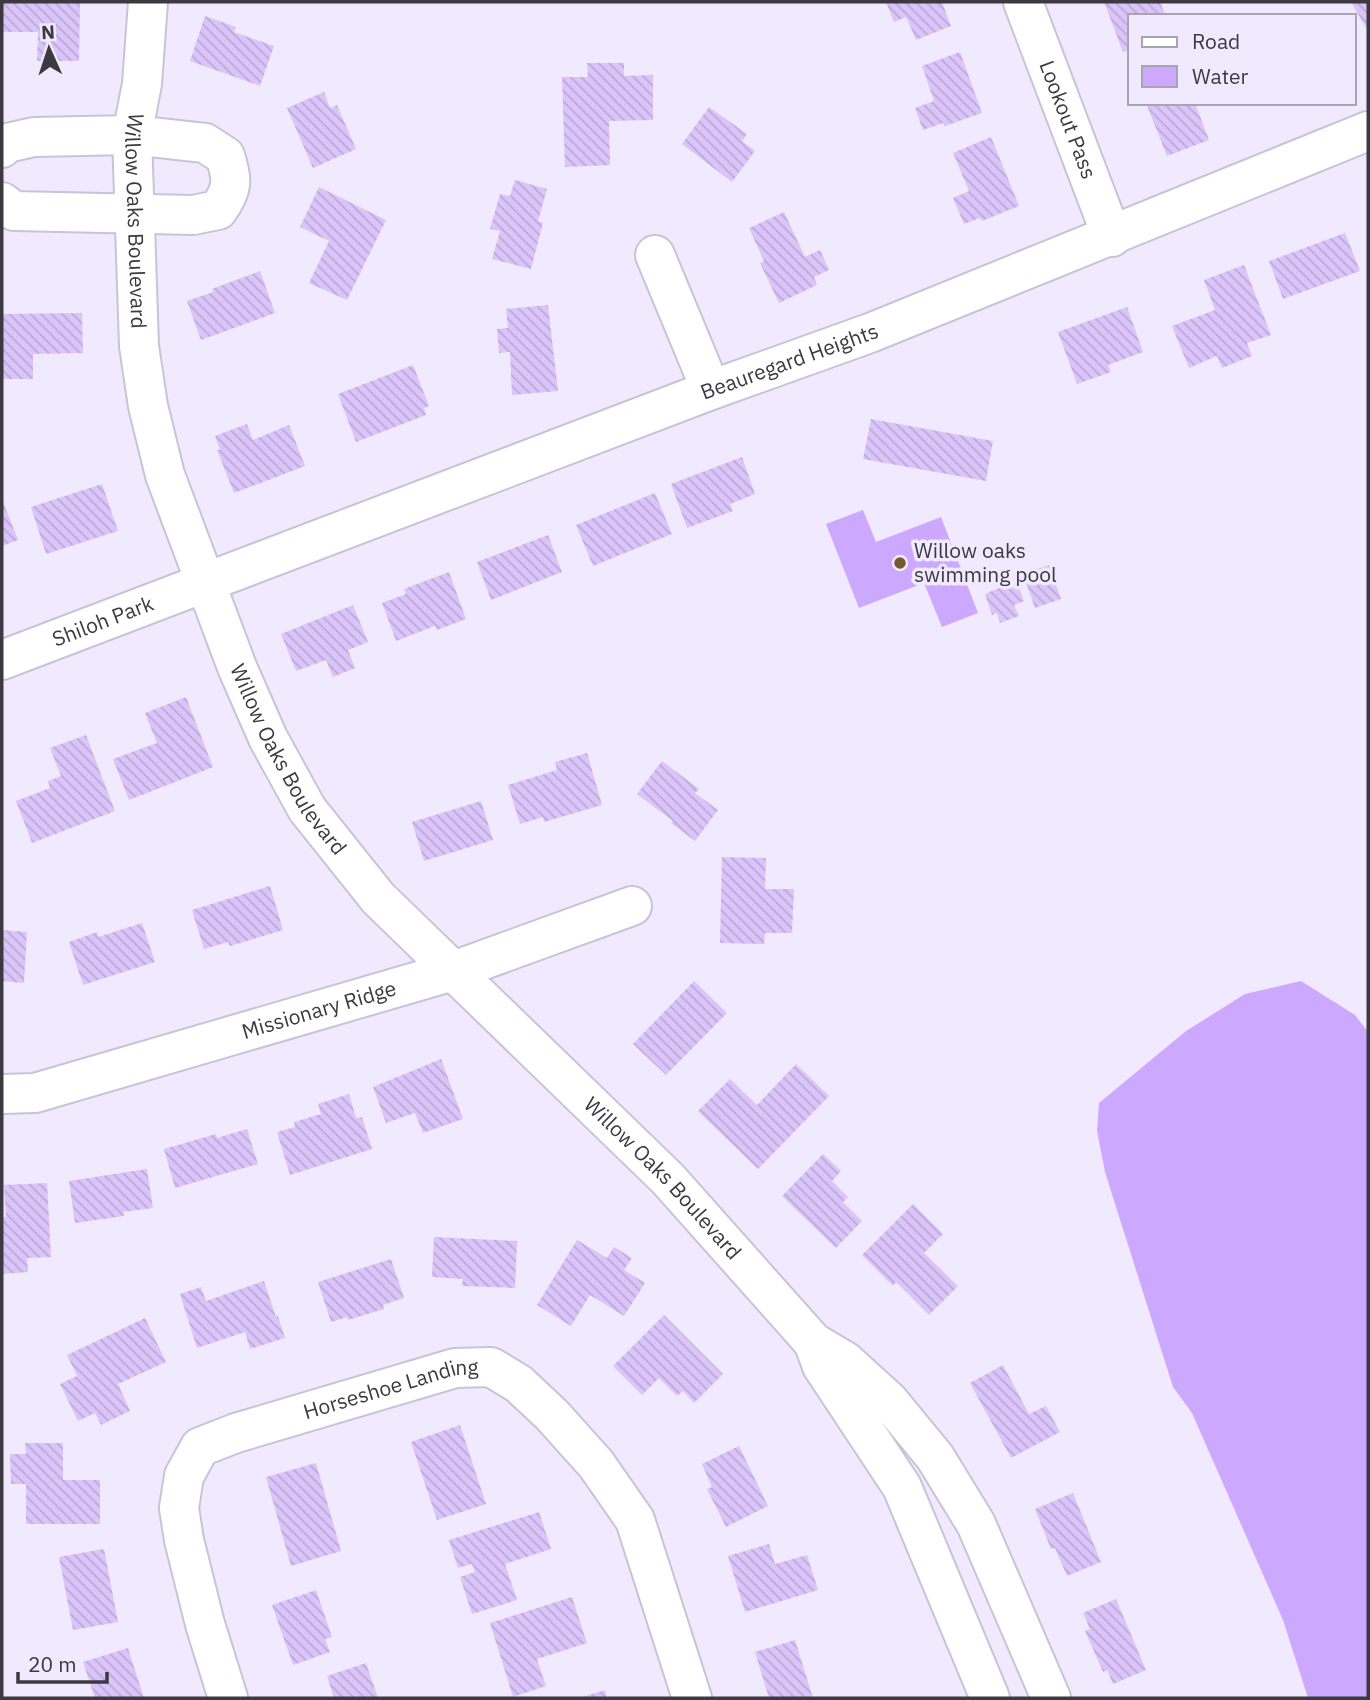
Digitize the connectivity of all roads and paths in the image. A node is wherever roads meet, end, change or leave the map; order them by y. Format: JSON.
{"nodes":[{"id":1,"x":148,"y":2,"type":"edge"},
{"id":2,"x":1023,"y":2,"type":"edge"},
{"id":3,"x":1368,"y":131,"type":"edge"},
{"id":4,"x":132,"y":135,"type":"junction"},
{"id":5,"x":2,"y":148,"type":"edge"},
{"id":6,"x":2,"y":202,"type":"edge"},
{"id":7,"x":135,"y":214,"type":"junction"},
{"id":8,"x":1112,"y":237,"type":"junction"},
{"id":9,"x":655,"y":255,"type":"dead end"},
{"id":10,"x":711,"y":390,"type":"junction"},
{"id":11,"x":205,"y":583,"type":"junction"},
{"id":12,"x":2,"y":660,"type":"edge"},
{"id":13,"x":632,"y":906,"type":"dead end"},
{"id":14,"x":453,"y":971,"type":"junction"},
{"id":15,"x":2,"y":1094,"type":"edge"},
{"id":16,"x":813,"y":1342,"type":"junction"},
{"id":17,"x":1044,"y":1697,"type":"edge"},
{"id":18,"x":228,"y":1698,"type":"edge"},
{"id":19,"x":692,"y":1698,"type":"edge"},
{"id":20,"x":990,"y":1698,"type":"edge"}],
"edges":[{"from":1,"to":4,"type":"street","name":"Willow Oaks Boulevard"},
{"from":2,"to":8,"type":"street","name":"Lookout Pass"},
{"from":3,"to":8,"type":"street","name":"Beauregard Heights"},
{"from":4,"to":5,"type":"street"},
{"from":4,"to":7,"type":"street","name":"Willow Oaks Boulevard"},
{"from":4,"to":7,"type":"street"},
{"from":6,"to":7,"type":"street"},
{"from":7,"to":11,"type":"street","name":"Willow Oaks Boulevard"},
{"from":8,"to":10,"type":"street","name":"Beauregard Heights"},
{"from":9,"to":10,"type":"street"},
{"from":10,"to":11,"type":"street","name":"Beauregard Heights"},
{"from":11,"to":12,"type":"street","name":"Shiloh Park"},
{"from":11,"to":14,"type":"street","name":"Willow Oaks Boulevard"},
{"from":13,"to":14,"type":"street","name":"Missionary Ridge"},
{"from":14,"to":15,"type":"street","name":"Missionary Ridge"},
{"from":14,"to":16,"type":"street","name":"Willow Oaks Boulevard"},
{"from":16,"to":17,"type":"street","name":"Willow Oaks Boulevard"},
{"from":16,"to":20,"type":"street","name":"Willow Oaks Boulevard"},
{"from":18,"to":19,"type":"street","name":"Horseshoe Landing"}]}
